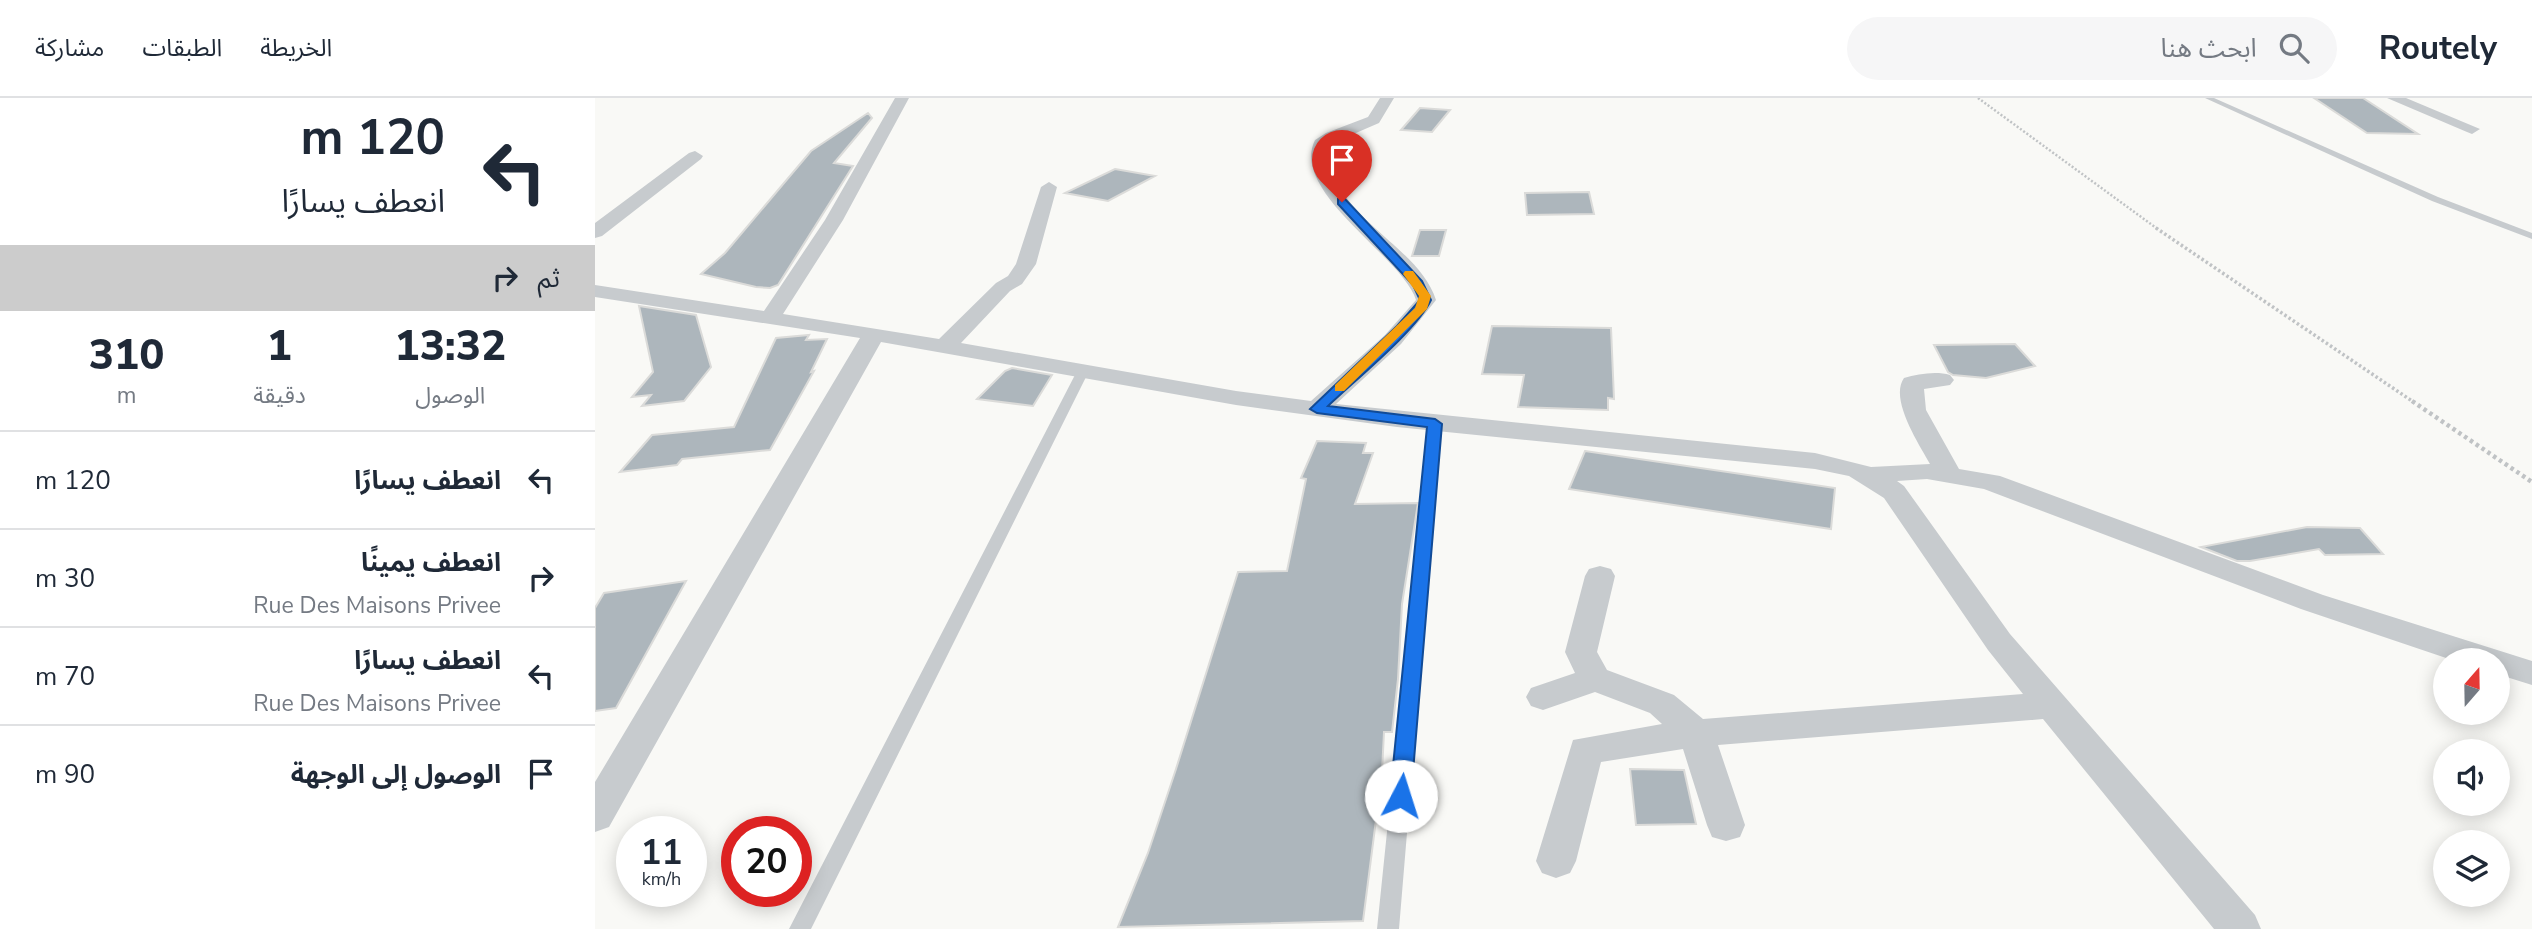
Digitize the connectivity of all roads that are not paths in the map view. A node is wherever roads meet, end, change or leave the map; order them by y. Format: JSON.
{"nodes":[{"id":1,"x":902,"y":98,"type":"edge"},
{"id":2,"x":1387,"y":98,"type":"edge"},
{"id":3,"x":2208,"y":98,"type":"edge"},
{"id":4,"x":2394,"y":98,"type":"edge"},
{"id":5,"x":2472,"y":129,"type":"dead end"},
{"id":6,"x":695,"y":156,"type":"dead end"},
{"id":7,"x":1049,"y":187,"type":"dead end"},
{"id":8,"x":595,"y":232,"type":"edge"},
{"id":9,"x":2532,"y":236,"type":"edge"},
{"id":10,"x":595,"y":291,"type":"edge"},
{"id":11,"x":770,"y":317,"type":"junction"},
{"id":12,"x":874,"y":334,"type":"junction"},
{"id":13,"x":944,"y":346,"type":"junction"},
{"id":14,"x":1083,"y":371,"type":"junction"},
{"id":15,"x":1941,"y":380,"type":"dead end"},
{"id":16,"x":1317,"y":409,"type":"junction"},
{"id":17,"x":1435,"y":424,"type":"junction"},
{"id":18,"x":1948,"y":473,"type":"junction"},
{"id":19,"x":1869,"y":475,"type":"junction"},
{"id":20,"x":1600,"y":576,"type":"dead end"},
{"id":21,"x":2453,"y":648,"type":"edge"},
{"id":22,"x":2510,"y":666,"type":"edge"},
{"id":23,"x":2532,"y":673,"type":"edge"},
{"id":24,"x":1595,"y":679,"type":"junction"},
{"id":25,"x":1543,"y":697,"type":"dead end"},
{"id":26,"x":2052,"y":705,"type":"junction"},
{"id":27,"x":1696,"y":733,"type":"junction"},
{"id":28,"x":595,"y":816,"type":"edge"},
{"id":29,"x":1726,"y":825,"type":"dead end"},
{"id":30,"x":1556,"y":861,"type":"dead end"},
{"id":31,"x":800,"y":929,"type":"edge"},
{"id":32,"x":1388,"y":929,"type":"edge"},
{"id":33,"x":2240,"y":929,"type":"edge"}],
"edges":[{"from":1,"to":11,"type":"street"},
{"from":2,"to":16,"type":"street"},
{"from":3,"to":9,"type":"lane"},
{"from":4,"to":5,"type":"street"},
{"from":6,"to":8,"type":"street"},
{"from":7,"to":13,"type":"street"},
{"from":10,"to":11,"type":"street"},
{"from":11,"to":12,"type":"street"},
{"from":12,"to":13,"type":"street"},
{"from":12,"to":28,"type":"street"},
{"from":13,"to":14,"type":"street"},
{"from":14,"to":16,"type":"street"},
{"from":14,"to":31,"type":"lane"},
{"from":15,"to":18,"type":"street"},
{"from":16,"to":17,"type":"street"},
{"from":17,"to":19,"type":"street"},
{"from":17,"to":32,"type":"lane"},
{"from":18,"to":19,"type":"street"},
{"from":18,"to":21,"type":"street"},
{"from":19,"to":26,"type":"street"},
{"from":20,"to":24,"type":"street"},
{"from":22,"to":23,"type":"street"},
{"from":24,"to":25,"type":"street"},
{"from":24,"to":27,"type":"street"},
{"from":26,"to":27,"type":"street"},
{"from":26,"to":33,"type":"street"},
{"from":27,"to":29,"type":"street"},
{"from":27,"to":30,"type":"street"}]}
